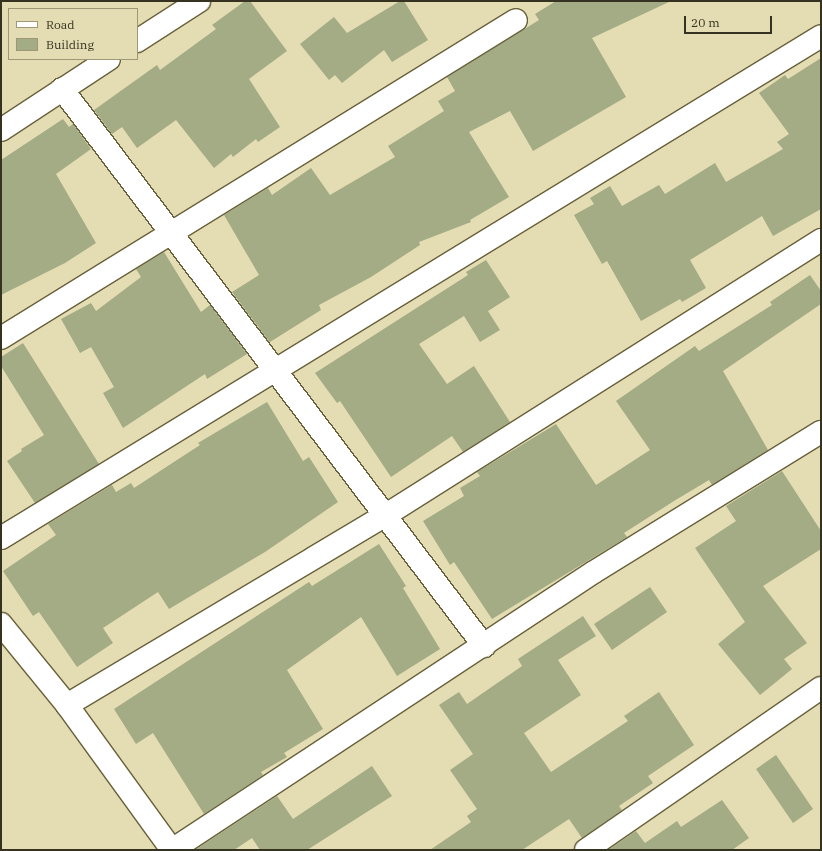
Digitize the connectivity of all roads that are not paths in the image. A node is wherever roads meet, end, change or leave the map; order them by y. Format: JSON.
{"nodes":[{"id":1,"x":199,"y":1,"type":"edge"},
{"id":2,"x":516,"y":20,"type":"dead end"},
{"id":3,"x":821,"y":36,"type":"edge"},
{"id":4,"x":138,"y":40,"type":"edge"},
{"id":5,"x":107,"y":60,"type":"edge"},
{"id":6,"x":62,"y":89,"type":"junction"},
{"id":7,"x":1,"y":130,"type":"edge"},
{"id":8,"x":171,"y":232,"type":"junction"},
{"id":9,"x":821,"y":240,"type":"edge"},
{"id":10,"x":1,"y":338,"type":"edge"},
{"id":11,"x":274,"y":368,"type":"junction"},
{"id":12,"x":821,"y":432,"type":"edge"},
{"id":13,"x":386,"y":516,"type":"junction"},
{"id":14,"x":1,"y":538,"type":"edge"},
{"id":15,"x":1,"y":624,"type":"edge"},
{"id":16,"x":484,"y":646,"type":"junction"},
{"id":17,"x":821,"y":688,"type":"edge"},
{"id":18,"x":67,"y":705,"type":"junction"},
{"id":19,"x":172,"y":850,"type":"edge"},
{"id":20,"x":586,"y":850,"type":"edge"}],
"edges":[{"from":1,"to":4,"type":"street"},
{"from":2,"to":8,"type":"street"},
{"from":3,"to":11,"type":"street"},
{"from":5,"to":6,"type":"street"},
{"from":6,"to":7,"type":"street"},
{"from":6,"to":8,"type":"street"},
{"from":8,"to":10,"type":"street"},
{"from":8,"to":11,"type":"street"},
{"from":9,"to":13,"type":"street"},
{"from":11,"to":13,"type":"street"},
{"from":11,"to":14,"type":"street"},
{"from":12,"to":16,"type":"street"},
{"from":13,"to":16,"type":"street"},
{"from":13,"to":18,"type":"street"},
{"from":15,"to":18,"type":"street"},
{"from":16,"to":19,"type":"street"},
{"from":17,"to":20,"type":"street"},
{"from":18,"to":19,"type":"street"}]}
